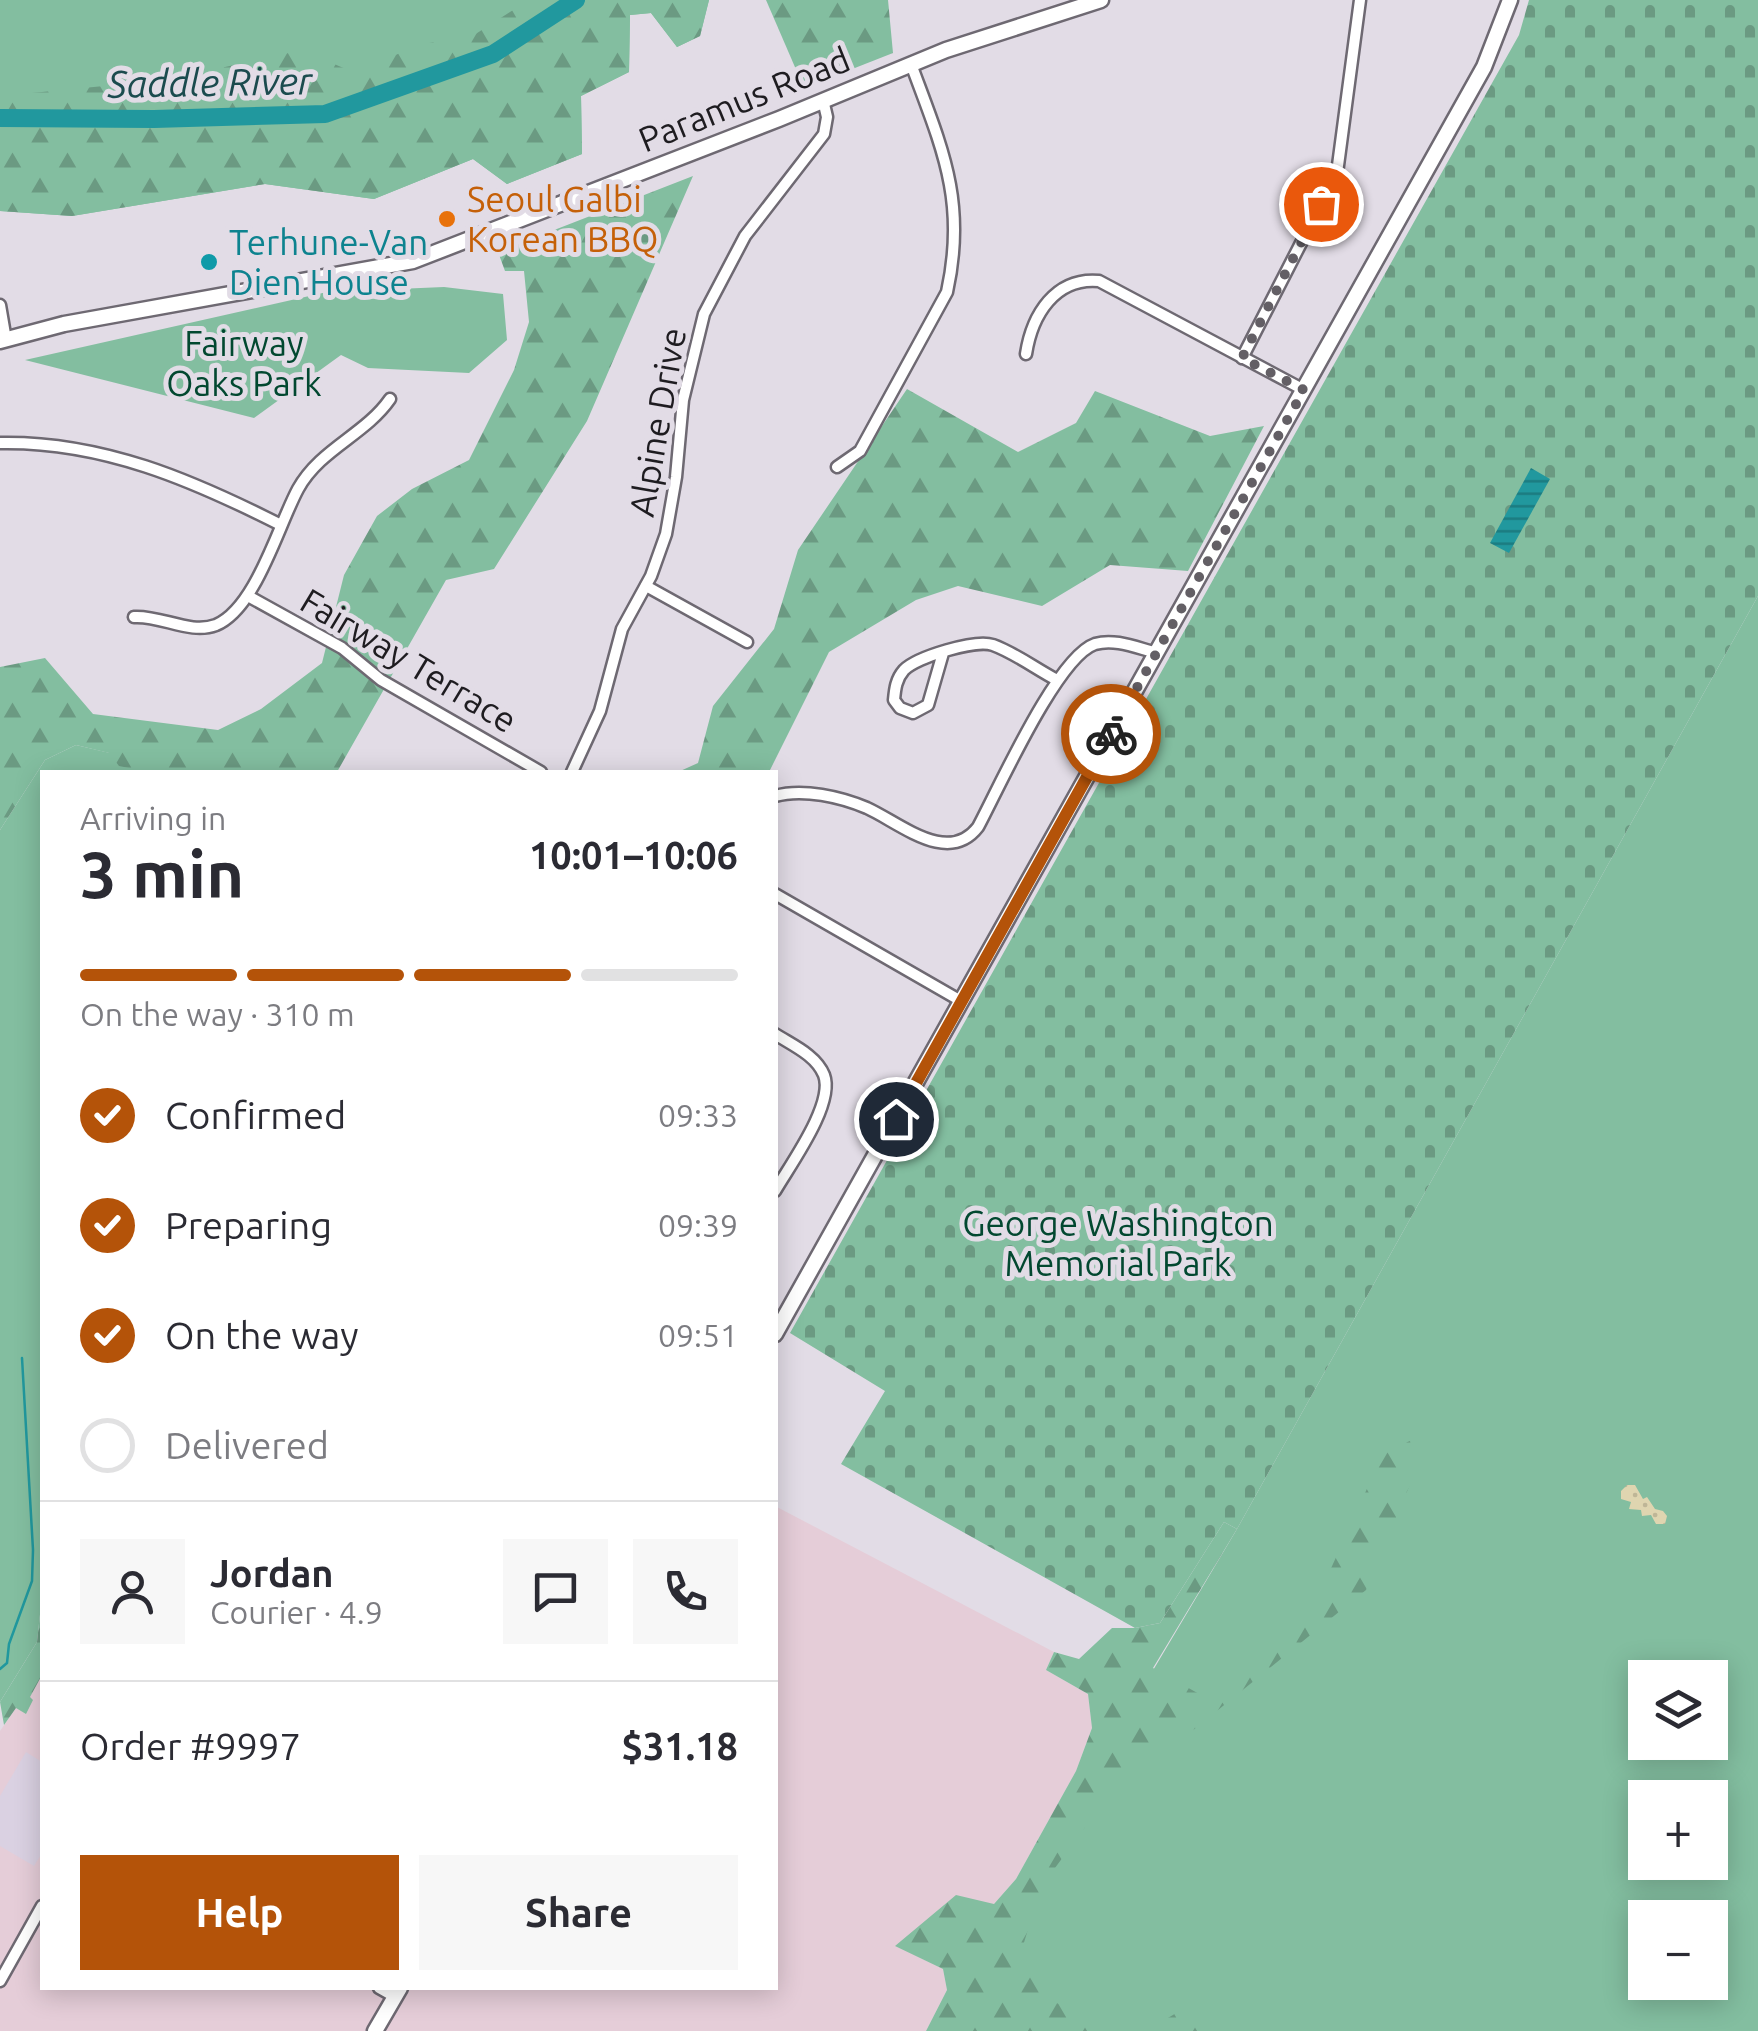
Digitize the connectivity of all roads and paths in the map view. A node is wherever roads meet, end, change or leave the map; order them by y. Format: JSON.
{"nodes":[{"id":1,"x":1101,"y":0,"type":"edge"},
{"id":2,"x":1510,"y":0,"type":"edge"},
{"id":3,"x":1360,"y":3,"type":"edge"},
{"id":4,"x":912,"y":64,"type":"junction"},
{"id":5,"x":822,"y":100,"type":"junction"},
{"id":6,"x":0,"y":305,"type":"edge"},
{"id":7,"x":3,"y":340,"type":"edge"},
{"id":8,"x":1026,"y":354,"type":"dead end"},
{"id":9,"x":1242,"y":358,"type":"junction"},
{"id":10,"x":1304,"y":390,"type":"junction"},
{"id":11,"x":390,"y":399,"type":"dead end"},
{"id":12,"x":0,"y":442,"type":"edge"},
{"id":13,"x":837,"y":466,"type":"dead end"},
{"id":14,"x":281,"y":525,"type":"junction"},
{"id":15,"x":646,"y":586,"type":"junction"},
{"id":16,"x":248,"y":596,"type":"junction"},
{"id":17,"x":134,"y":616,"type":"dead end"},
{"id":18,"x":747,"y":642,"type":"dead end"},
{"id":19,"x":944,"y":653,"type":"junction"},
{"id":20,"x":1156,"y":653,"type":"junction"},
{"id":21,"x":1057,"y":680,"type":"junction"},
{"id":22,"x":538,"y":770,"type":"edge"},
{"id":23,"x":573,"y":770,"type":"edge"},
{"id":24,"x":778,"y":796,"type":"edge"},
{"id":25,"x":778,"y":896,"type":"edge"},
{"id":26,"x":962,"y":1001,"type":"junction"},
{"id":27,"x":778,"y":1036,"type":"edge"},
{"id":28,"x":778,"y":1186,"type":"edge"},
{"id":29,"x":778,"y":1329,"type":"edge"},
{"id":30,"x":40,"y":1910,"type":"edge"},
{"id":31,"x":0,"y":1980,"type":"edge"},
{"id":32,"x":397,"y":1992,"type":"edge"},
{"id":33,"x":375,"y":2031,"type":"edge"}],
"edges":[{"from":1,"to":4,"type":"main road","name":"Paramus Road"},
{"from":2,"to":10,"type":"main road"},
{"from":3,"to":9,"type":"street"},
{"from":4,"to":5,"type":"main road","name":"Paramus Road"},
{"from":4,"to":13,"type":"street"},
{"from":5,"to":7,"type":"main road","name":"Paramus Road"},
{"from":5,"to":15,"type":"street","name":"Alpine Drive"},
{"from":6,"to":7,"type":"street"},
{"from":8,"to":9,"type":"street"},
{"from":9,"to":10,"type":"street"},
{"from":10,"to":20,"type":"main road"},
{"from":11,"to":14,"type":"street"},
{"from":12,"to":14,"type":"street"},
{"from":14,"to":16,"type":"street"},
{"from":15,"to":18,"type":"street"},
{"from":15,"to":23,"type":"street","name":"Alpine Drive"},
{"from":16,"to":17,"type":"street"},
{"from":16,"to":22,"type":"street","name":"Fairway Terrace"},
{"from":19,"to":19,"type":"street"},
{"from":19,"to":21,"type":"street"},
{"from":20,"to":21,"type":"street"},
{"from":20,"to":26,"type":"main road"},
{"from":21,"to":24,"type":"street"},
{"from":25,"to":26,"type":"street"},
{"from":26,"to":29,"type":"main road"},
{"from":27,"to":28,"type":"street"},
{"from":30,"to":31,"type":"street"},
{"from":32,"to":33,"type":"main road"}]}
